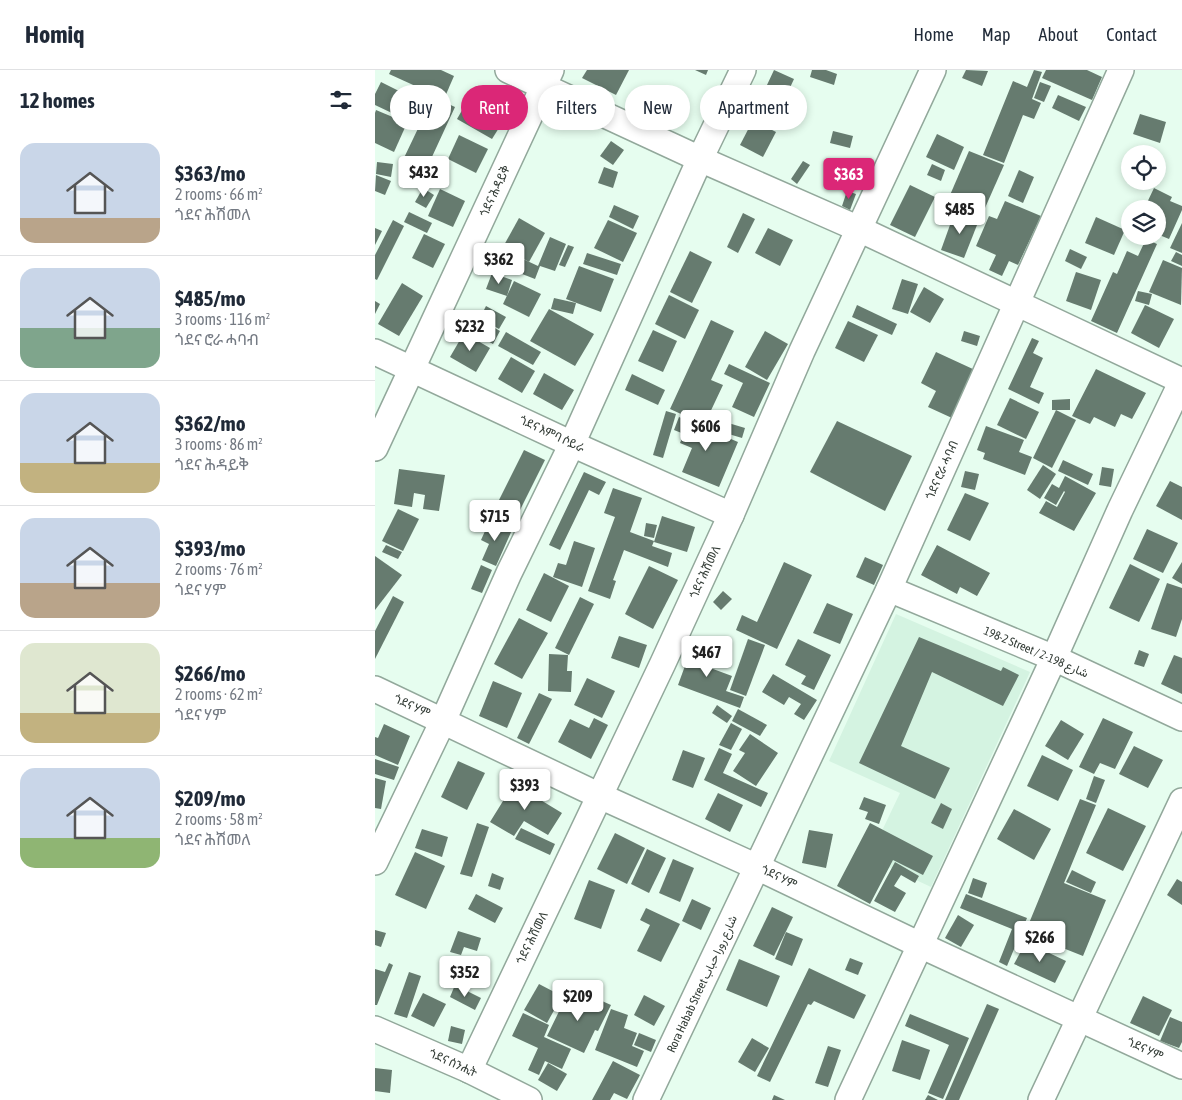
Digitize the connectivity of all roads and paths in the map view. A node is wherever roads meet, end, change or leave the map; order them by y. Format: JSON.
{"nodes":[{"id":1,"x":508,"y":70,"type":"edge"},
{"id":2,"x":743,"y":70,"type":"edge"},
{"id":3,"x":933,"y":70,"type":"edge"},
{"id":4,"x":1121,"y":70,"type":"edge"},
{"id":5,"x":547,"y":78,"type":"edge"},
{"id":6,"x":700,"y":159,"type":"junction"},
{"id":7,"x":859,"y":229,"type":"junction"},
{"id":8,"x":1015,"y":304,"type":"junction"},
{"id":9,"x":375,"y":352,"type":"edge"},
{"id":10,"x":411,"y":368,"type":"junction"},
{"id":11,"x":1182,"y":381,"type":"edge"},
{"id":12,"x":572,"y":444,"type":"junction"},
{"id":13,"x":375,"y":448,"type":"edge"},
{"id":14,"x":731,"y":515,"type":"junction"},
{"id":15,"x":889,"y":589,"type":"junction"},
{"id":16,"x":1055,"y":658,"type":"junction"},
{"id":17,"x":375,"y":689,"type":"edge"},
{"id":18,"x":1182,"y":718,"type":"edge"},
{"id":19,"x":443,"y":721,"type":"junction"},
{"id":20,"x":600,"y":796,"type":"junction"},
{"id":21,"x":1182,"y":801,"type":"edge"},
{"id":22,"x":375,"y":862,"type":"edge"},
{"id":23,"x":757,"y":867,"type":"junction"},
{"id":24,"x":920,"y":945,"type":"junction"},
{"id":25,"x":1080,"y":1019,"type":"junction"},
{"id":26,"x":375,"y":1029,"type":"edge"},
{"id":27,"x":1182,"y":1066,"type":"edge"},
{"id":28,"x":469,"y":1070,"type":"junction"},
{"id":29,"x":513,"y":1097,"type":"edge"},
{"id":30,"x":646,"y":1100,"type":"edge"},
{"id":31,"x":848,"y":1100,"type":"edge"},
{"id":32,"x":1041,"y":1100,"type":"edge"}],
"edges":[{"from":1,"to":5,"type":"street"},
{"from":2,"to":6,"type":"street"},
{"from":3,"to":7,"type":"street","name":"ጎደና ሕሽመለ"},
{"from":4,"to":8,"type":"street","name":"ጎደና ሮራ ሓባብ"},
{"from":5,"to":6,"type":"street"},
{"from":5,"to":10,"type":"street","name":"ጎደና ሕዳይቅ"},
{"from":6,"to":7,"type":"street"},
{"from":6,"to":12,"type":"street"},
{"from":7,"to":8,"type":"street"},
{"from":7,"to":14,"type":"street","name":"ጎደና ሕሽመለ"},
{"from":8,"to":11,"type":"street"},
{"from":8,"to":15,"type":"street","name":"ጎደና ሮራ ሓባብ"},
{"from":9,"to":10,"type":"street","name":"ጎደና እምባ ሶይራ"},
{"from":10,"to":12,"type":"street","name":"ጎደና እምባ ሶይራ"},
{"from":10,"to":13,"type":"street","name":"ጎደና ሕዳይቅ"},
{"from":11,"to":16,"type":"street"},
{"from":12,"to":14,"type":"street","name":"ጎደና እምባ ሶይራ"},
{"from":12,"to":19,"type":"street"},
{"from":14,"to":20,"type":"street","name":"ጎደና ሕሽመለ"},
{"from":15,"to":16,"type":"street","name":"198-2 Street / شارع 198-2"},
{"from":15,"to":23,"type":"street","name":"ጎደና ሮራ ሓባብ"},
{"from":16,"to":18,"type":"street","name":"198-2 Street / شارع 198-2"},
{"from":16,"to":24,"type":"street"},
{"from":17,"to":19,"type":"street","name":"ጎደና ሃም"},
{"from":19,"to":20,"type":"street","name":"ጎደና ሃም"},
{"from":19,"to":22,"type":"street"},
{"from":20,"to":23,"type":"street","name":"ጎደና ሃም"},
{"from":20,"to":28,"type":"street","name":"ጎደና ሕሽመለ"},
{"from":21,"to":25,"type":"street"},
{"from":23,"to":24,"type":"street","name":"ጎደና ሃም"},
{"from":23,"to":30,"type":"street","name":"Rora Habab Street شارع رورا حباب"},
{"from":24,"to":25,"type":"street","name":"ጎደና ሃም"},
{"from":24,"to":31,"type":"street"},
{"from":25,"to":27,"type":"street","name":"ጎደና ሃም"},
{"from":25,"to":32,"type":"street"},
{"from":26,"to":28,"type":"street","name":"ጎደና ሰንሒት"},
{"from":28,"to":29,"type":"street","name":"ጎደና ሰንሒት"}]}
